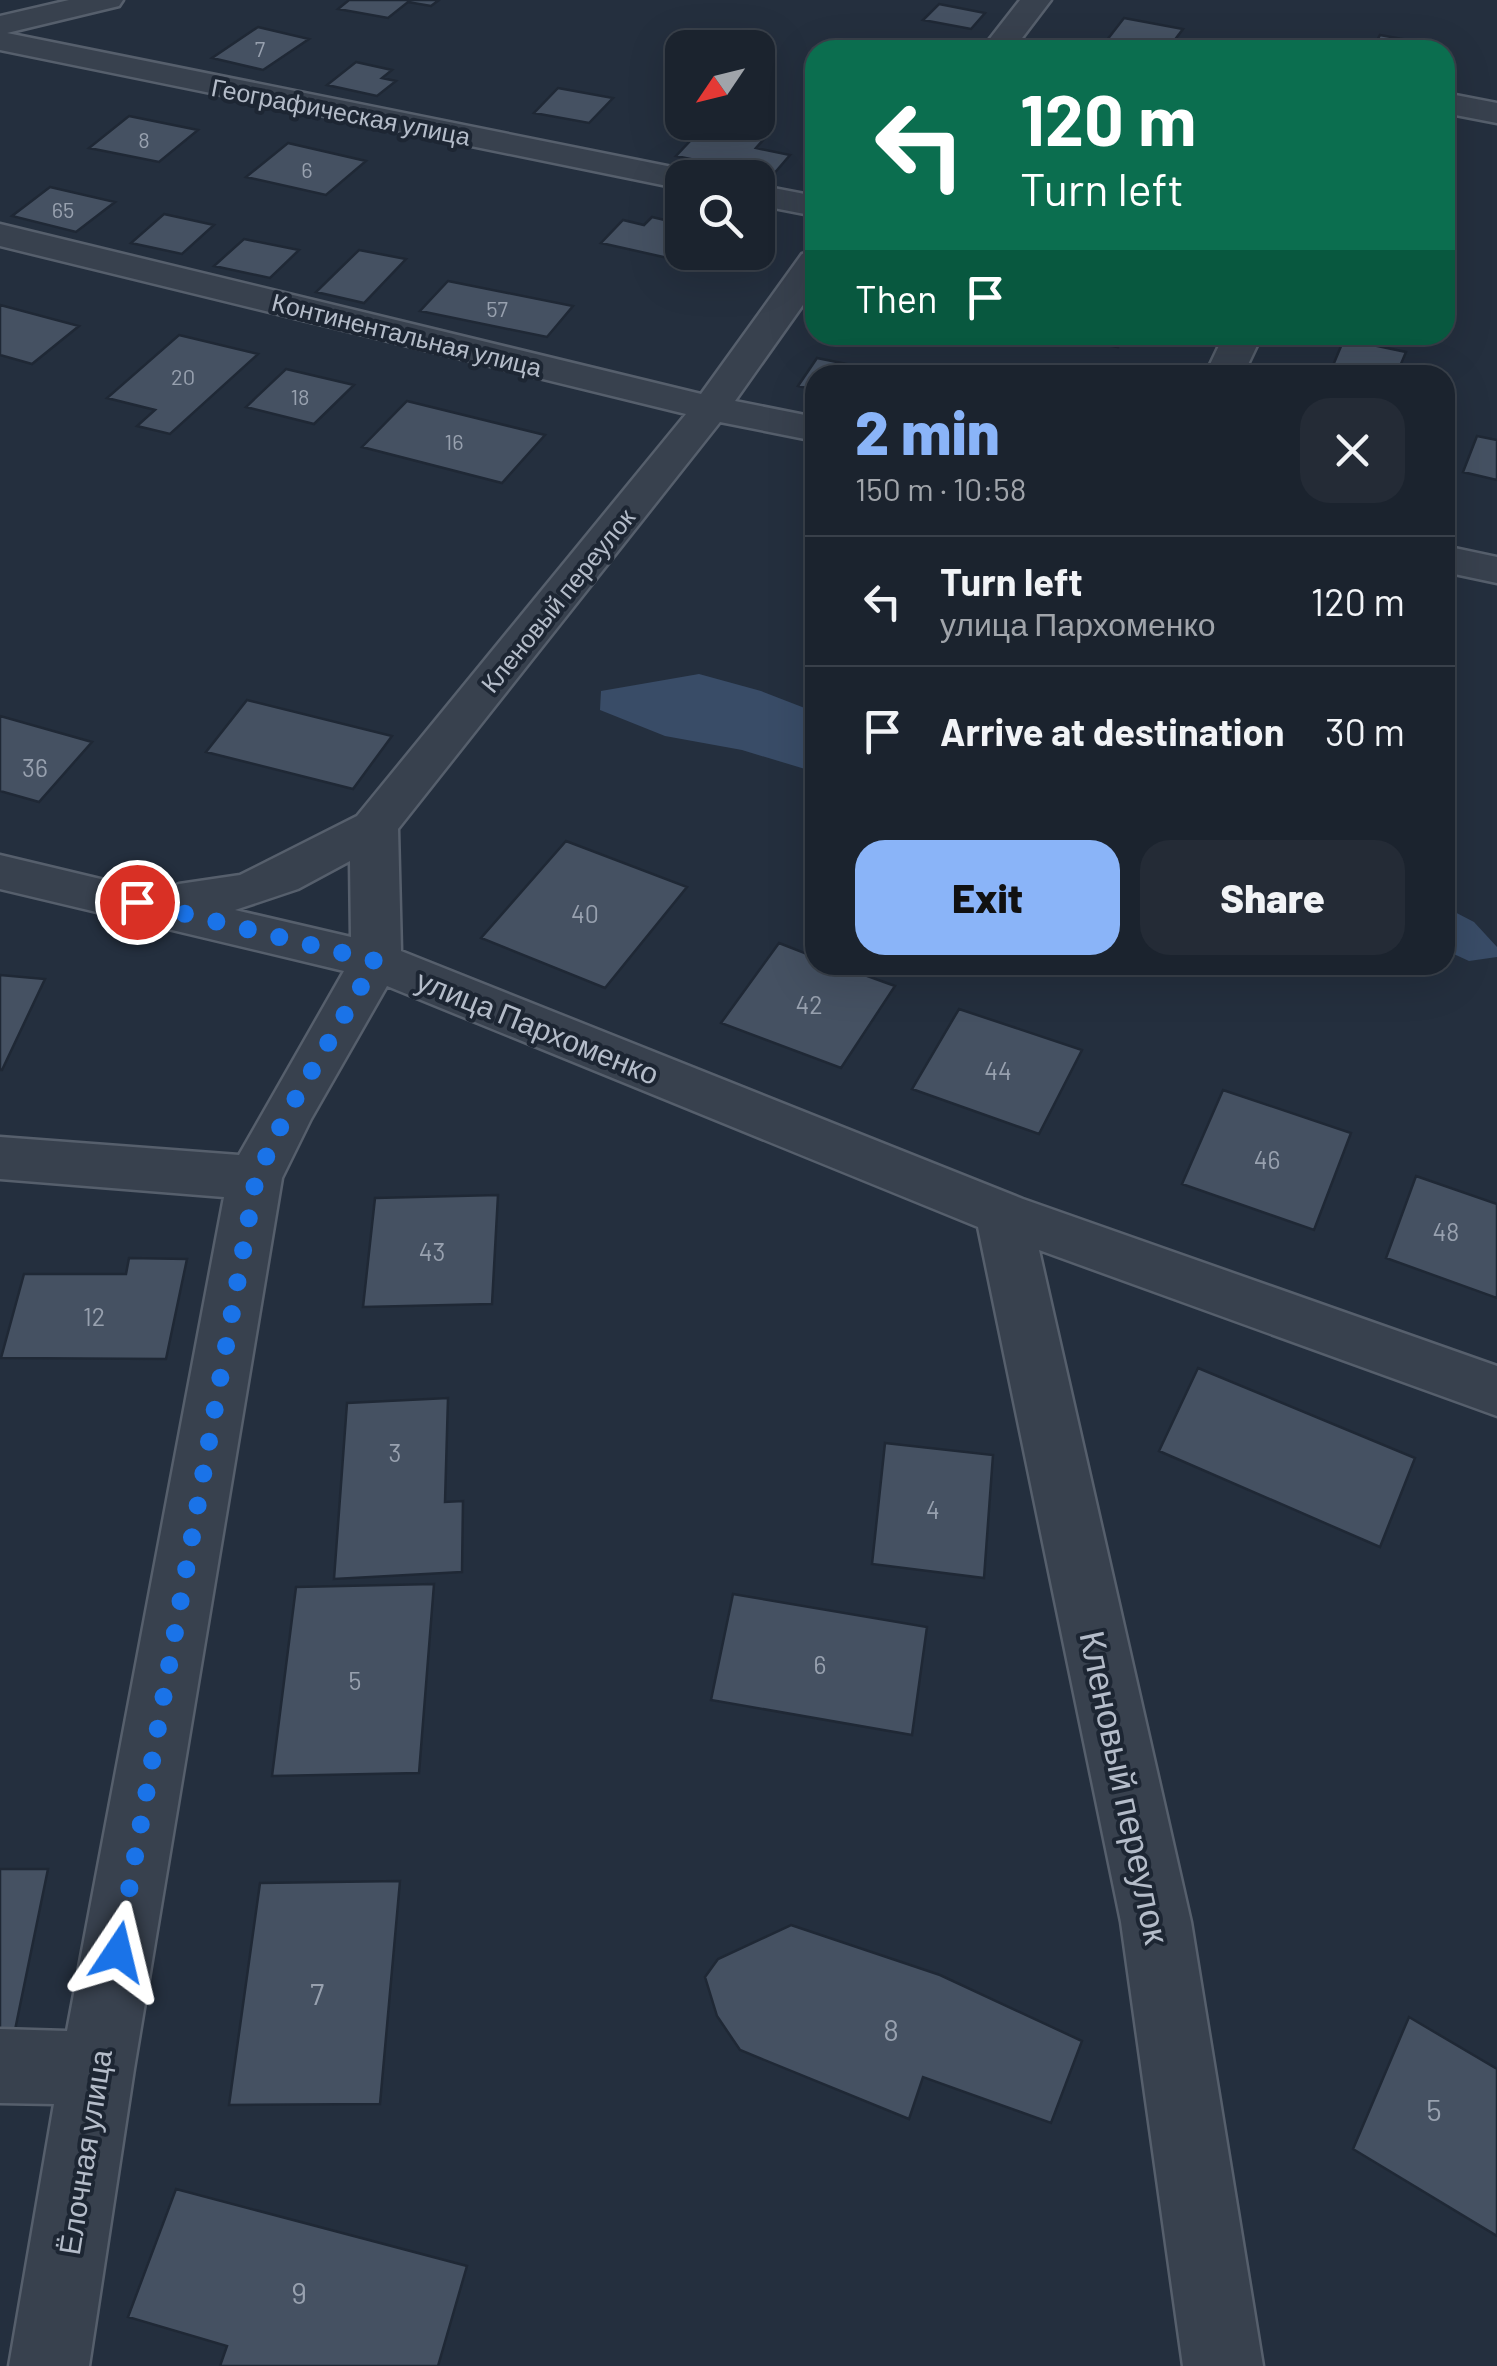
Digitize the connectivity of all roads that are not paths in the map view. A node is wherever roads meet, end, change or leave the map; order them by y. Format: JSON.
{"nodes":[{"id":1,"x":108,"y":0,"type":"edge"},
{"id":2,"x":1036,"y":0,"type":"edge"},
{"id":3,"x":0,"y":25,"type":"edge"},
{"id":4,"x":0,"y":40,"type":"edge"},
{"id":5,"x":1005,"y":40,"type":"edge"},
{"id":6,"x":1455,"y":105,"type":"edge"},
{"id":7,"x":1497,"y":112,"type":"edge"},
{"id":8,"x":665,"y":177,"type":"edge"},
{"id":9,"x":775,"y":198,"type":"edge"},
{"id":10,"x":805,"y":204,"type":"edge"},
{"id":11,"x":0,"y":235,"type":"edge"},
{"id":12,"x":805,"y":276,"type":"edge"},
{"id":13,"x":711,"y":408,"type":"junction"},
{"id":14,"x":805,"y":426,"type":"edge"},
{"id":15,"x":1455,"y":561,"type":"edge"},
{"id":16,"x":1497,"y":570,"type":"edge"},
{"id":17,"x":374,"y":828,"type":"junction"},
{"id":18,"x":0,"y":872,"type":"edge"},
{"id":19,"x":137,"y":902,"type":"junction"},
{"id":20,"x":376,"y":961,"type":"junction"},
{"id":21,"x":0,"y":1158,"type":"edge"},
{"id":22,"x":256,"y":1178,"type":"junction"},
{"id":23,"x":1003,"y":1214,"type":"junction"},
{"id":24,"x":1497,"y":1391,"type":"edge"},
{"id":25,"x":0,"y":2066,"type":"edge"},
{"id":26,"x":97,"y":2069,"type":"junction"},
{"id":27,"x":48,"y":2366,"type":"edge"},
{"id":28,"x":1222,"y":2366,"type":"edge"}],
"edges":[{"from":1,"to":3,"type":"street"},
{"from":2,"to":5,"type":"street"},
{"from":4,"to":8,"type":"street","name":"Географическая улица"},
{"from":6,"to":7,"type":"street"},
{"from":9,"to":10,"type":"street"},
{"from":11,"to":13,"type":"street","name":"Континентальная улица"},
{"from":12,"to":13,"type":"street","name":"Кленовый переулок"},
{"from":13,"to":14,"type":"street","name":"Континентальная улица"},
{"from":13,"to":17,"type":"street","name":"Кленовый переулок"},
{"from":15,"to":16,"type":"street"},
{"from":17,"to":19,"type":"street"},
{"from":17,"to":20,"type":"street"},
{"from":18,"to":19,"type":"street","name":"улица Пархоменко"},
{"from":19,"to":20,"type":"street","name":"улица Пархоменко"},
{"from":20,"to":22,"type":"street","name":"Ёлочная улица"},
{"from":20,"to":23,"type":"street","name":"улица Пархоменко"},
{"from":21,"to":22,"type":"street"},
{"from":22,"to":26,"type":"street","name":"Ёлочная улица"},
{"from":23,"to":24,"type":"street","name":"улица Пархоменко"},
{"from":23,"to":28,"type":"street","name":"Кленовый переулок"},
{"from":25,"to":26,"type":"street"},
{"from":26,"to":27,"type":"street","name":"Ёлочная улица"}]}
